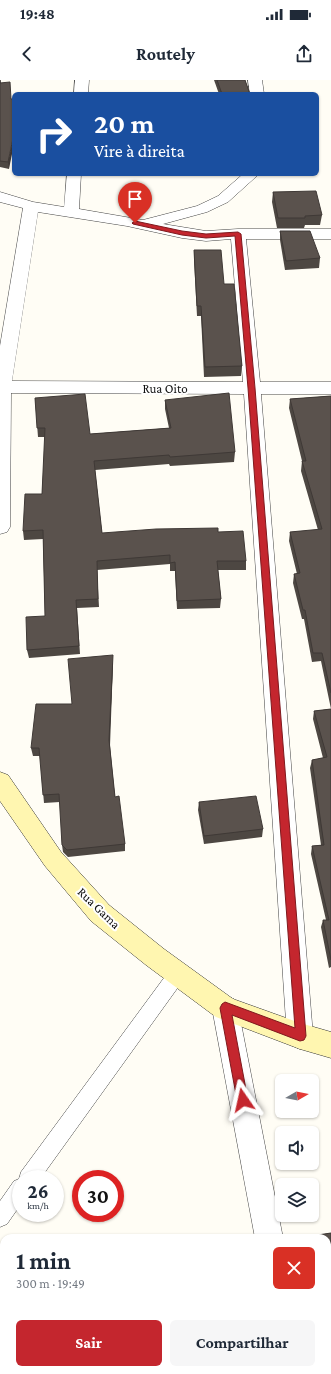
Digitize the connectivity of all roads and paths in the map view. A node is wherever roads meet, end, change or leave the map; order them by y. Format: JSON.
{"nodes":[{"id":1,"x":82,"y":80,"type":"edge"},
{"id":2,"x":255,"y":80,"type":"edge"},
{"id":3,"x":81,"y":92,"type":"edge"},
{"id":4,"x":257,"y":92,"type":"edge"},
{"id":5,"x":74,"y":176,"type":"edge"},
{"id":6,"x":250,"y":176,"type":"edge"},
{"id":7,"x":0,"y":197,"type":"edge"},
{"id":8,"x":31,"y":206,"type":"junction"},
{"id":9,"x":71,"y":213,"type":"junction"},
{"id":10,"x":143,"y":225,"type":"junction"},
{"id":11,"x":238,"y":234,"type":"junction"},
{"id":12,"x":331,"y":234,"type":"edge"},
{"id":13,"x":1,"y":387,"type":"edge"},
{"id":14,"x":252,"y":388,"type":"junction"},
{"id":15,"x":331,"y":388,"type":"edge"},
{"id":16,"x":0,"y":527,"type":"edge"},
{"id":17,"x":0,"y":782,"type":"edge"},
{"id":18,"x":178,"y":974,"type":"junction"},
{"id":19,"x":225,"y":1008,"type":"junction"},
{"id":20,"x":300,"y":1036,"type":"junction"},
{"id":21,"x":331,"y":1045,"type":"edge"},
{"id":22,"x":35,"y":1170,"type":"edge"},
{"id":23,"x":12,"y":1200,"type":"edge"},
{"id":24,"x":0,"y":1217,"type":"edge"},
{"id":25,"x":268,"y":1234,"type":"edge"}],
"edges":[{"from":1,"to":3,"type":"street"},
{"from":2,"to":4,"type":"street"},
{"from":5,"to":9,"type":"street"},
{"from":6,"to":10,"type":"street"},
{"from":7,"to":8,"type":"street"},
{"from":8,"to":9,"type":"street"},
{"from":8,"to":13,"type":"street"},
{"from":9,"to":10,"type":"street"},
{"from":10,"to":11,"type":"street"},
{"from":11,"to":12,"type":"street"},
{"from":11,"to":14,"type":"street"},
{"from":13,"to":14,"type":"street","name":"Rua Oito"},
{"from":13,"to":16,"type":"street"},
{"from":14,"to":15,"type":"street","name":"Rua Oito"},
{"from":14,"to":20,"type":"street"},
{"from":17,"to":18,"type":"street","name":"Rua Gama"},
{"from":18,"to":19,"type":"street","name":"Rua Gama"},
{"from":18,"to":22,"type":"lane"},
{"from":19,"to":20,"type":"street","name":"Rua Gama"},
{"from":19,"to":25,"type":"street"},
{"from":20,"to":21,"type":"street","name":"Rua Gama"},
{"from":23,"to":24,"type":"lane"}]}
